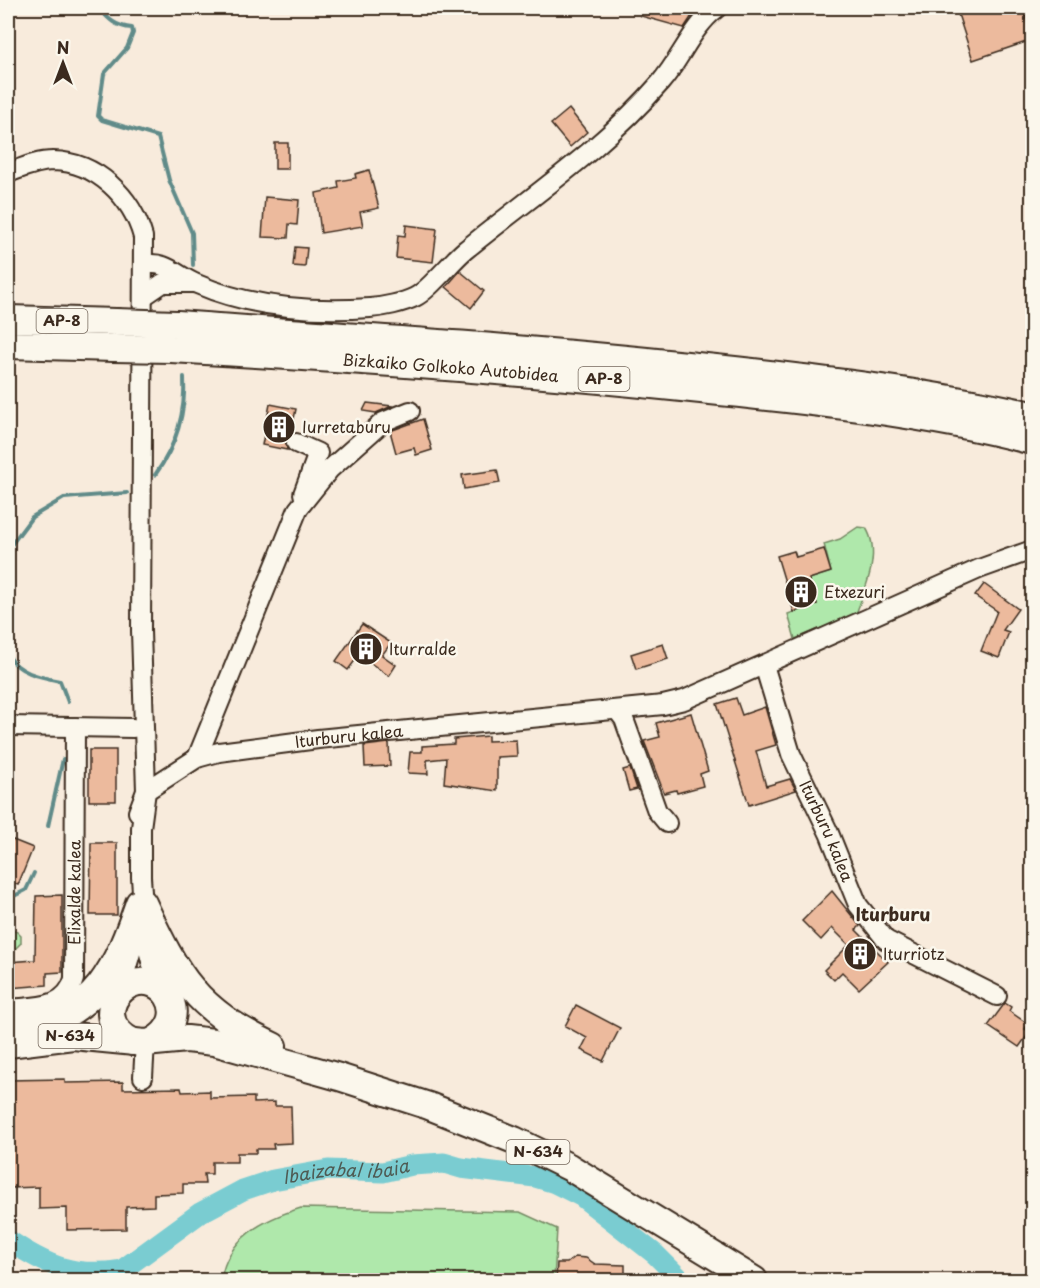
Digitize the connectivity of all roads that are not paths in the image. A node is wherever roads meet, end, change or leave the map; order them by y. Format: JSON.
{"nodes":[{"id":1,"x":717,"y":8,"type":"edge"},
{"id":2,"x":8,"y":173,"type":"edge"},
{"id":3,"x":139,"y":221,"type":"junction"},
{"id":4,"x":144,"y":267,"type":"junction"},
{"id":5,"x":173,"y":275,"type":"junction"},
{"id":6,"x":144,"y":296,"type":"junction"},
{"id":7,"x":8,"y":319,"type":"edge"},
{"id":8,"x":8,"y":345,"type":"edge"},
{"id":9,"x":410,"y":411,"type":"dead end"},
{"id":10,"x":1032,"y":415,"type":"edge"},
{"id":11,"x":1032,"y":441,"type":"edge"},
{"id":12,"x":296,"y":443,"type":"dead end"},
{"id":13,"x":298,"y":509,"type":"junction"},
{"id":14,"x":1032,"y":550,"type":"edge"},
{"id":15,"x":141,"y":631,"type":"junction"},
{"id":16,"x":764,"y":665,"type":"junction"},
{"id":17,"x":143,"y":669,"type":"junction"},
{"id":18,"x":617,"y":710,"type":"junction"},
{"id":19,"x":8,"y":726,"type":"edge"},
{"id":20,"x":75,"y":727,"type":"junction"},
{"id":21,"x":133,"y":728,"type":"junction"},
{"id":22,"x":197,"y":758,"type":"junction"},
{"id":23,"x":146,"y":782,"type":"junction"},
{"id":24,"x":139,"y":820,"type":"junction"},
{"id":25,"x":667,"y":823,"type":"dead end"},
{"id":26,"x":141,"y":903,"type":"junction"},
{"id":27,"x":118,"y":994,"type":"junction"},
{"id":28,"x":997,"y":996,"type":"dead end"},
{"id":29,"x":169,"y":998,"type":"junction"},
{"id":30,"x":8,"y":1009,"type":"edge"},
{"id":31,"x":8,"y":1027,"type":"edge"},
{"id":32,"x":8,"y":1034,"type":"edge"},
{"id":33,"x":143,"y":1042,"type":"junction"},
{"id":34,"x":8,"y":1044,"type":"edge"},
{"id":35,"x":303,"y":1066,"type":"junction"},
{"id":36,"x":143,"y":1077,"type":"dead end"},
{"id":37,"x":754,"y":1281,"type":"edge"}],
"edges":[{"from":1,"to":5,"type":"street"},
{"from":2,"to":3,"type":"street"},
{"from":3,"to":4,"type":"street"},
{"from":3,"to":5,"type":"street"},
{"from":4,"to":5,"type":"street"},
{"from":4,"to":6,"type":"street"},
{"from":5,"to":6,"type":"street"},
{"from":6,"to":15,"type":"street"},
{"from":7,"to":10,"type":"highway","name":"Bizkaiko Golkoko Autobidea","number":"AP-8","bridge":true},
{"from":8,"to":11,"type":"highway","name":"Bizkaiko Golkoko Autobidea","number":"AP-8","bridge":true},
{"from":9,"to":13,"type":"street"},
{"from":12,"to":13,"type":"street"},
{"from":13,"to":22,"type":"street"},
{"from":14,"to":16,"type":"street","name":"Iturburu kalea"},
{"from":15,"to":17,"type":"street"},
{"from":15,"to":21,"type":"street"},
{"from":16,"to":18,"type":"street","name":"Iturburu kalea"},
{"from":16,"to":28,"type":"street","name":"Iturburu kalea"},
{"from":17,"to":21,"type":"street"},
{"from":17,"to":23,"type":"street"},
{"from":18,"to":22,"type":"street","name":"Iturburu kalea"},
{"from":18,"to":25,"type":"street"},
{"from":19,"to":20,"type":"street"},
{"from":20,"to":21,"type":"street"},
{"from":20,"to":30,"type":"street","name":"Elixalde kalea"},
{"from":21,"to":23,"type":"street"},
{"from":21,"to":24,"type":"street"},
{"from":22,"to":23,"type":"street","name":"Iturburu kalea"},
{"from":23,"to":24,"type":"street"},
{"from":24,"to":26,"type":"street"},
{"from":26,"to":27,"type":"street"},
{"from":26,"to":29,"type":"street"},
{"from":26,"to":31,"type":"highway"},
{"from":26,"to":35,"type":"highway"},
{"from":27,"to":29,"type":"highway","number":"N-634"},
{"from":27,"to":32,"type":"highway","number":"N-634"},
{"from":27,"to":33,"type":"highway","number":"N-634"},
{"from":29,"to":33,"type":"highway"},
{"from":29,"to":35,"type":"highway","number":"N-634"},
{"from":33,"to":34,"type":"highway","number":"N-634"},
{"from":33,"to":35,"type":"highway","number":"N-634"},
{"from":33,"to":36,"type":"street"},
{"from":35,"to":37,"type":"highway","number":"N-634"}]}
